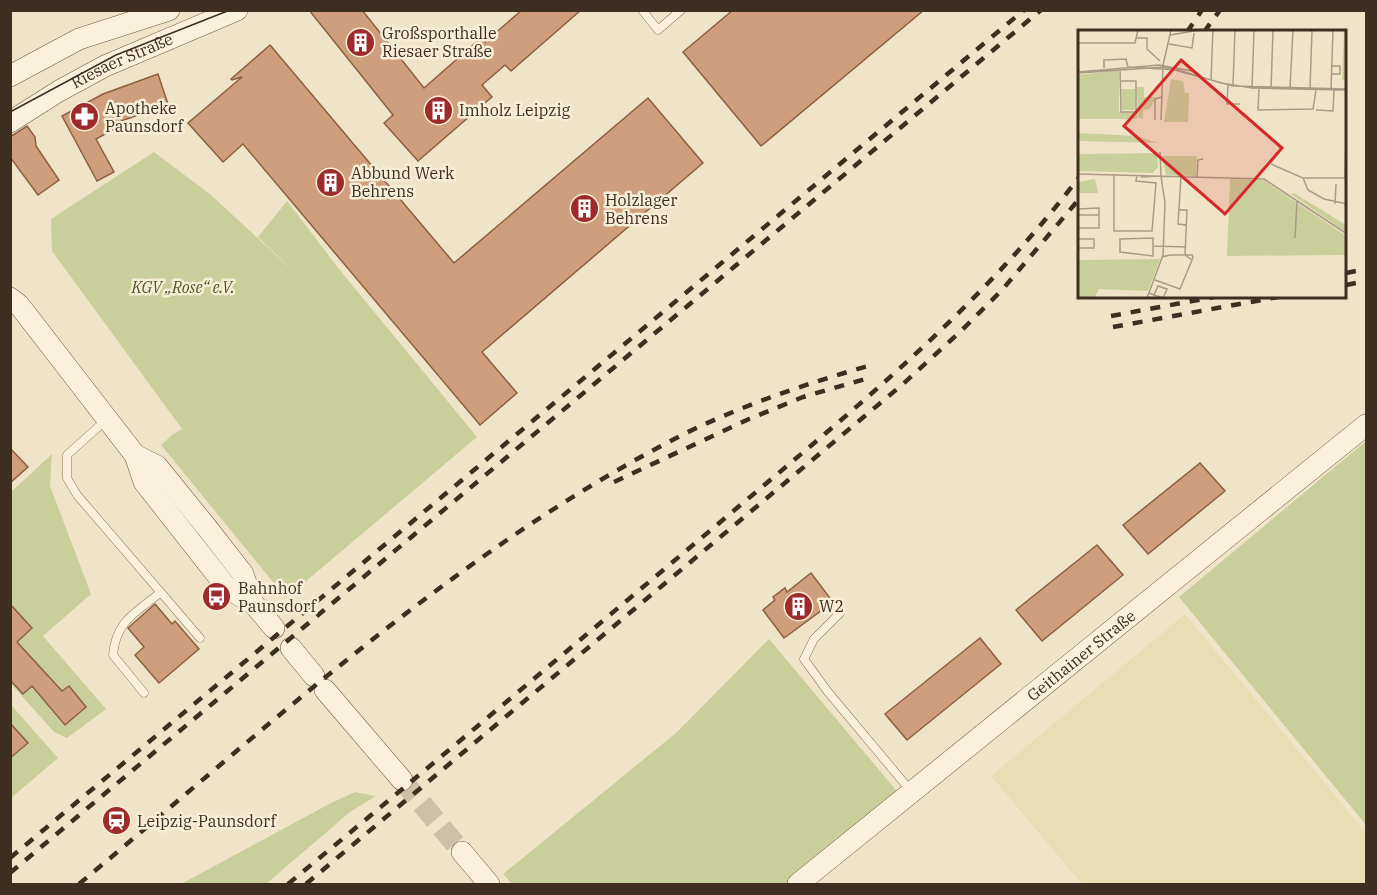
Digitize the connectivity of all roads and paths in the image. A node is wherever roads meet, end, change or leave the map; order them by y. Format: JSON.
{"nodes":[{"id":1,"x":169,"y":10,"type":"edge"},
{"id":2,"x":237,"y":10,"type":"edge"},
{"id":3,"x":642,"y":10,"type":"edge"},
{"id":4,"x":681,"y":10,"type":"edge"},
{"id":5,"x":10,"y":76,"type":"edge"},
{"id":6,"x":10,"y":122,"type":"edge"},
{"id":7,"x":10,"y":282,"type":"edge"},
{"id":8,"x":15,"y":302,"type":"edge"},
{"id":9,"x":106,"y":419,"type":"junction"},
{"id":10,"x":1366,"y":425,"type":"edge"},
{"id":11,"x":160,"y":593,"type":"junction"},
{"id":12,"x":840,"y":613,"type":"dead end"},
{"id":13,"x":274,"y":628,"type":"dead end"},
{"id":14,"x":200,"y":638,"type":"dead end"},
{"id":15,"x":291,"y":648,"type":"dead end"},
{"id":16,"x":144,"y":693,"type":"dead end"},
{"id":17,"x":402,"y":780,"type":"tunnel mouth"},
{"id":18,"x":913,"y":793,"type":"junction"},
{"id":19,"x":462,"y":852,"type":"tunnel mouth"},
{"id":20,"x":489,"y":885,"type":"edge"},
{"id":21,"x":798,"y":885,"type":"edge"}],
"edges":[{"from":1,"to":5,"type":"main road","name":"Riesaer Straße"},
{"from":2,"to":6,"type":"main road","name":"Riesaer Straße"},
{"from":3,"to":4,"type":"lane"},
{"from":7,"to":8,"type":"main road"},
{"from":8,"to":9,"type":"main road"},
{"from":9,"to":11,"type":"lane"},
{"from":9,"to":13,"type":"main road"},
{"from":10,"to":18,"type":"main road","name":"Geithainer Straße"},
{"from":11,"to":14,"type":"lane"},
{"from":11,"to":16,"type":"lane"},
{"from":12,"to":18,"type":"lane"},
{"from":15,"to":17,"type":"main road"},
{"from":18,"to":21,"type":"main road","name":"Geithainer Straße"},
{"from":19,"to":20,"type":"main road"}]}
